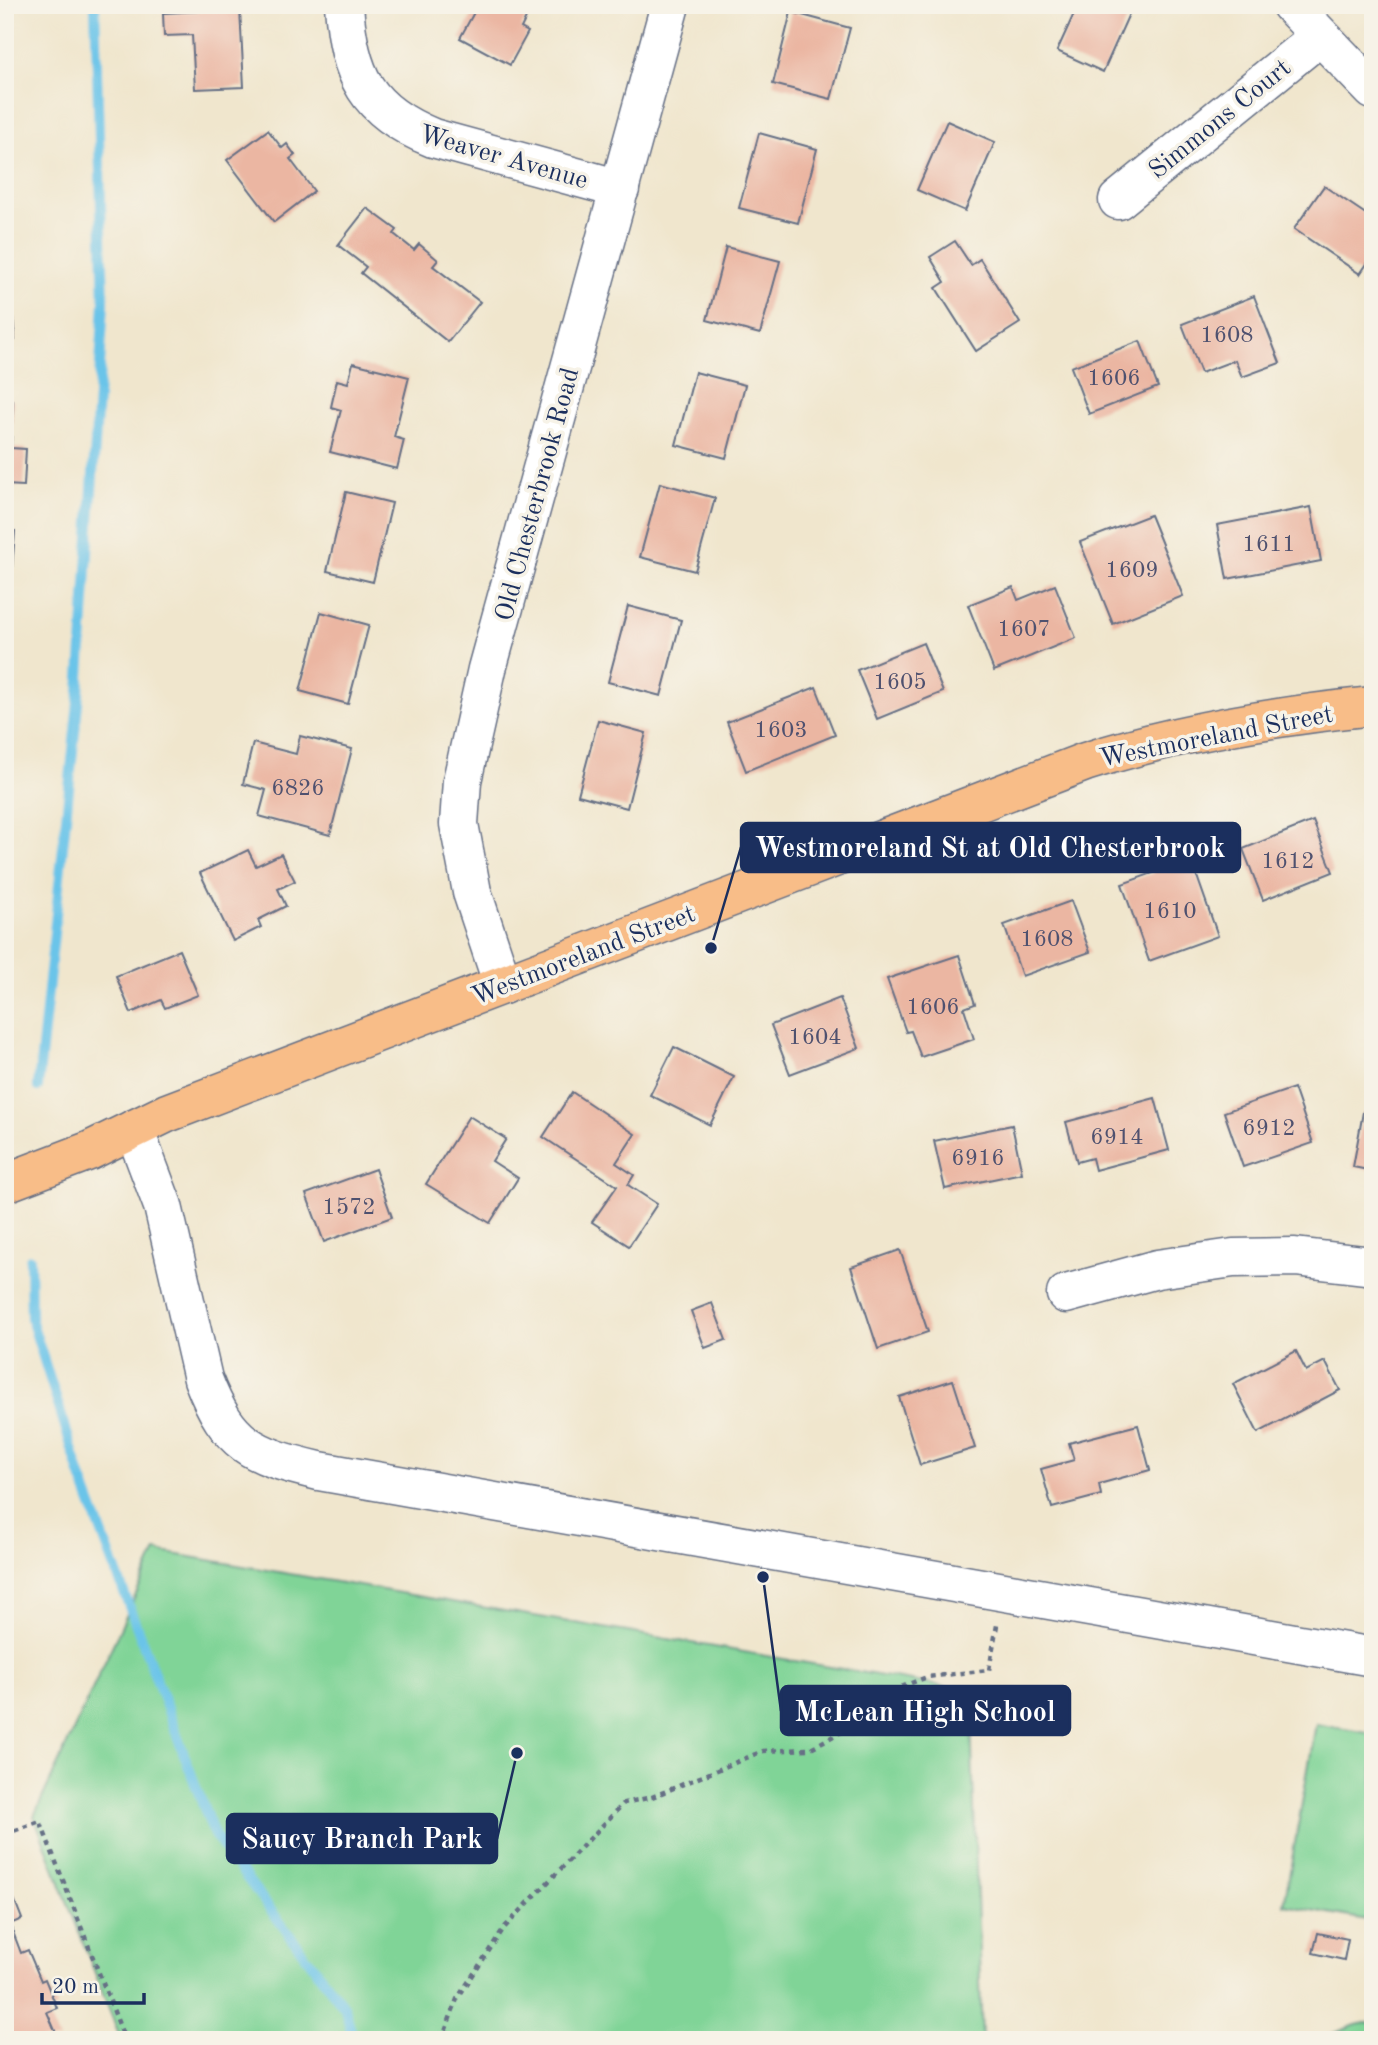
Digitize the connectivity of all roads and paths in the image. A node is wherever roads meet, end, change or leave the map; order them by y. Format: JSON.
{"nodes":[{"id":1,"x":344,"y":5,"type":"edge"},
{"id":2,"x":670,"y":5,"type":"edge"},
{"id":3,"x":1290,"y":5,"type":"edge"},
{"id":4,"x":1320,"y":36,"type":"junction"},
{"id":5,"x":1373,"y":90,"type":"edge"},
{"id":6,"x":620,"y":189,"type":"junction"},
{"id":7,"x":1118,"y":200,"type":"dead end"},
{"id":8,"x":1373,"y":706,"type":"edge"},
{"id":9,"x":503,"y":985,"type":"junction"},
{"id":10,"x":134,"y":1129,"type":"junction"},
{"id":11,"x":5,"y":1182,"type":"edge"},
{"id":12,"x":1373,"y":1266,"type":"edge"},
{"id":13,"x":1066,"y":1294,"type":"dead end"},
{"id":14,"x":1003,"y":1591,"type":"junction"},
{"id":15,"x":1373,"y":1657,"type":"edge"},
{"id":16,"x":5,"y":1834,"type":"edge"},
{"id":17,"x":125,"y":2040,"type":"edge"},
{"id":18,"x":442,"y":2040,"type":"edge"}],
"edges":[{"from":1,"to":6,"type":"street","name":"Weaver Avenue"},
{"from":2,"to":6,"type":"street","name":"Old Chesterbrook Road"},
{"from":3,"to":4,"type":"street"},
{"from":4,"to":5,"type":"street"},
{"from":4,"to":7,"type":"street","name":"Simmons Court"},
{"from":6,"to":9,"type":"street","name":"Old Chesterbrook Road"},
{"from":8,"to":9,"type":"main road","name":"Westmoreland Street"},
{"from":9,"to":10,"type":"main road","name":"Westmoreland Street"},
{"from":10,"to":11,"type":"main road","name":"Westmoreland Street"},
{"from":10,"to":14,"type":"street"},
{"from":12,"to":13,"type":"street"},
{"from":14,"to":15,"type":"street"},
{"from":14,"to":18,"type":"path"},
{"from":16,"to":17,"type":"path"}]}
